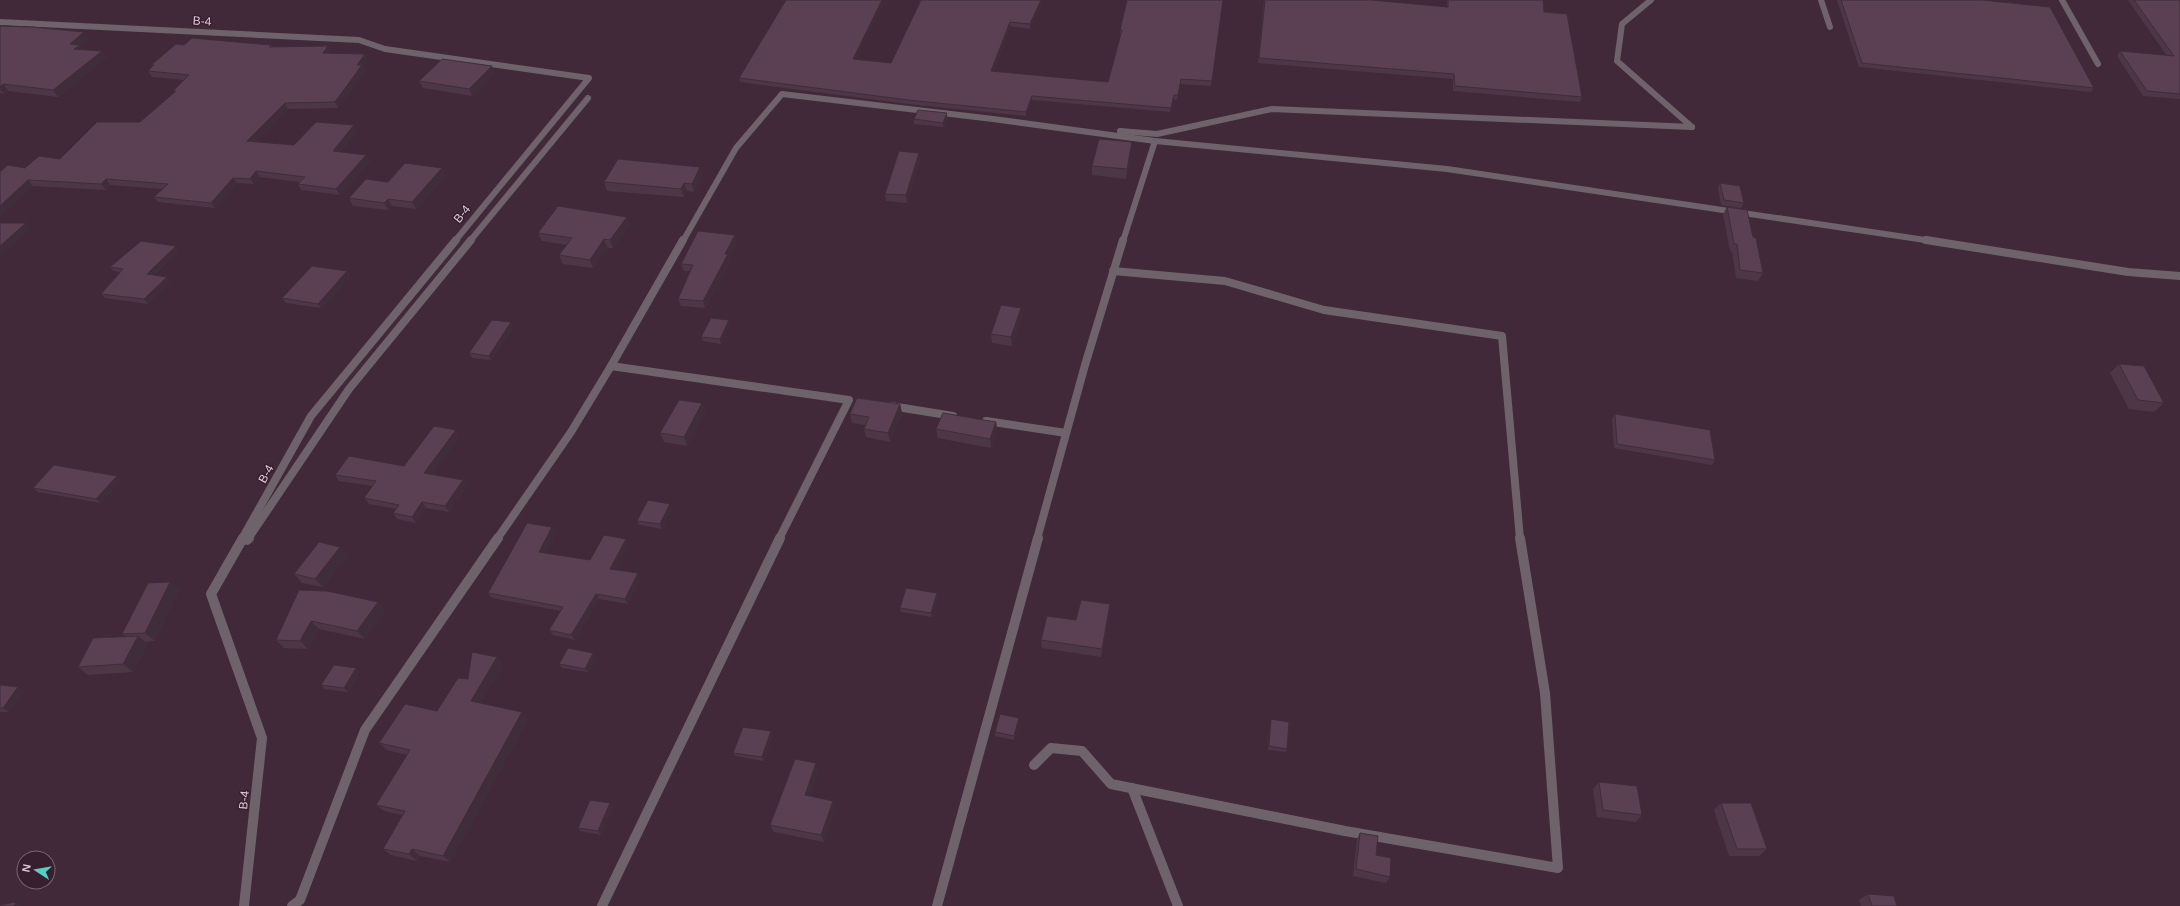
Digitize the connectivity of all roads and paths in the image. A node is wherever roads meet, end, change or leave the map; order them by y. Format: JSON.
{"nodes":[{"id":1,"x":1651,"y":0,"type":"edge"},
{"id":2,"x":1821,"y":0,"type":"edge"},
{"id":3,"x":2062,"y":0,"type":"edge"},
{"id":4,"x":0,"y":22,"type":"edge"},
{"id":5,"x":1830,"y":27,"type":"dead end"},
{"id":6,"x":2098,"y":64,"type":"dead end"},
{"id":7,"x":588,"y":98,"type":"dead end"},
{"id":8,"x":993,"y":118,"type":"junction"},
{"id":9,"x":1155,"y":140,"type":"junction"},
{"id":10,"x":1113,"y":271,"type":"junction"},
{"id":11,"x":2180,"y":276,"type":"edge"},
{"id":12,"x":611,"y":366,"type":"junction"},
{"id":13,"x":880,"y":405,"type":"edge"},
{"id":14,"x":965,"y":418,"type":"edge"},
{"id":15,"x":981,"y":420,"type":"edge"},
{"id":16,"x":1066,"y":433,"type":"junction"},
{"id":17,"x":211,"y":594,"type":"junction"},
{"id":18,"x":1034,"y":765,"type":"dead end"},
{"id":19,"x":1132,"y":788,"type":"junction"},
{"id":20,"x":244,"y":906,"type":"edge"},
{"id":21,"x":292,"y":906,"type":"edge"},
{"id":22,"x":602,"y":906,"type":"edge"},
{"id":23,"x":937,"y":906,"type":"edge"},
{"id":24,"x":1178,"y":906,"type":"edge"}],
"edges":[{"from":1,"to":8,"type":"street"},
{"from":2,"to":5,"type":"street"},
{"from":3,"to":6,"type":"street"},
{"from":4,"to":17,"type":"street","name":"B-4"},
{"from":7,"to":17,"type":"street"},
{"from":8,"to":9,"type":"street"},
{"from":8,"to":12,"type":"street"},
{"from":9,"to":10,"type":"street"},
{"from":9,"to":11,"type":"street"},
{"from":10,"to":16,"type":"street"},
{"from":10,"to":19,"type":"street"},
{"from":12,"to":21,"type":"street"},
{"from":12,"to":22,"type":"street"},
{"from":13,"to":14,"type":"street"},
{"from":15,"to":16,"type":"street"},
{"from":16,"to":23,"type":"street"},
{"from":17,"to":20,"type":"street","name":"B-4"},
{"from":18,"to":19,"type":"street"},
{"from":19,"to":24,"type":"street"}]}
